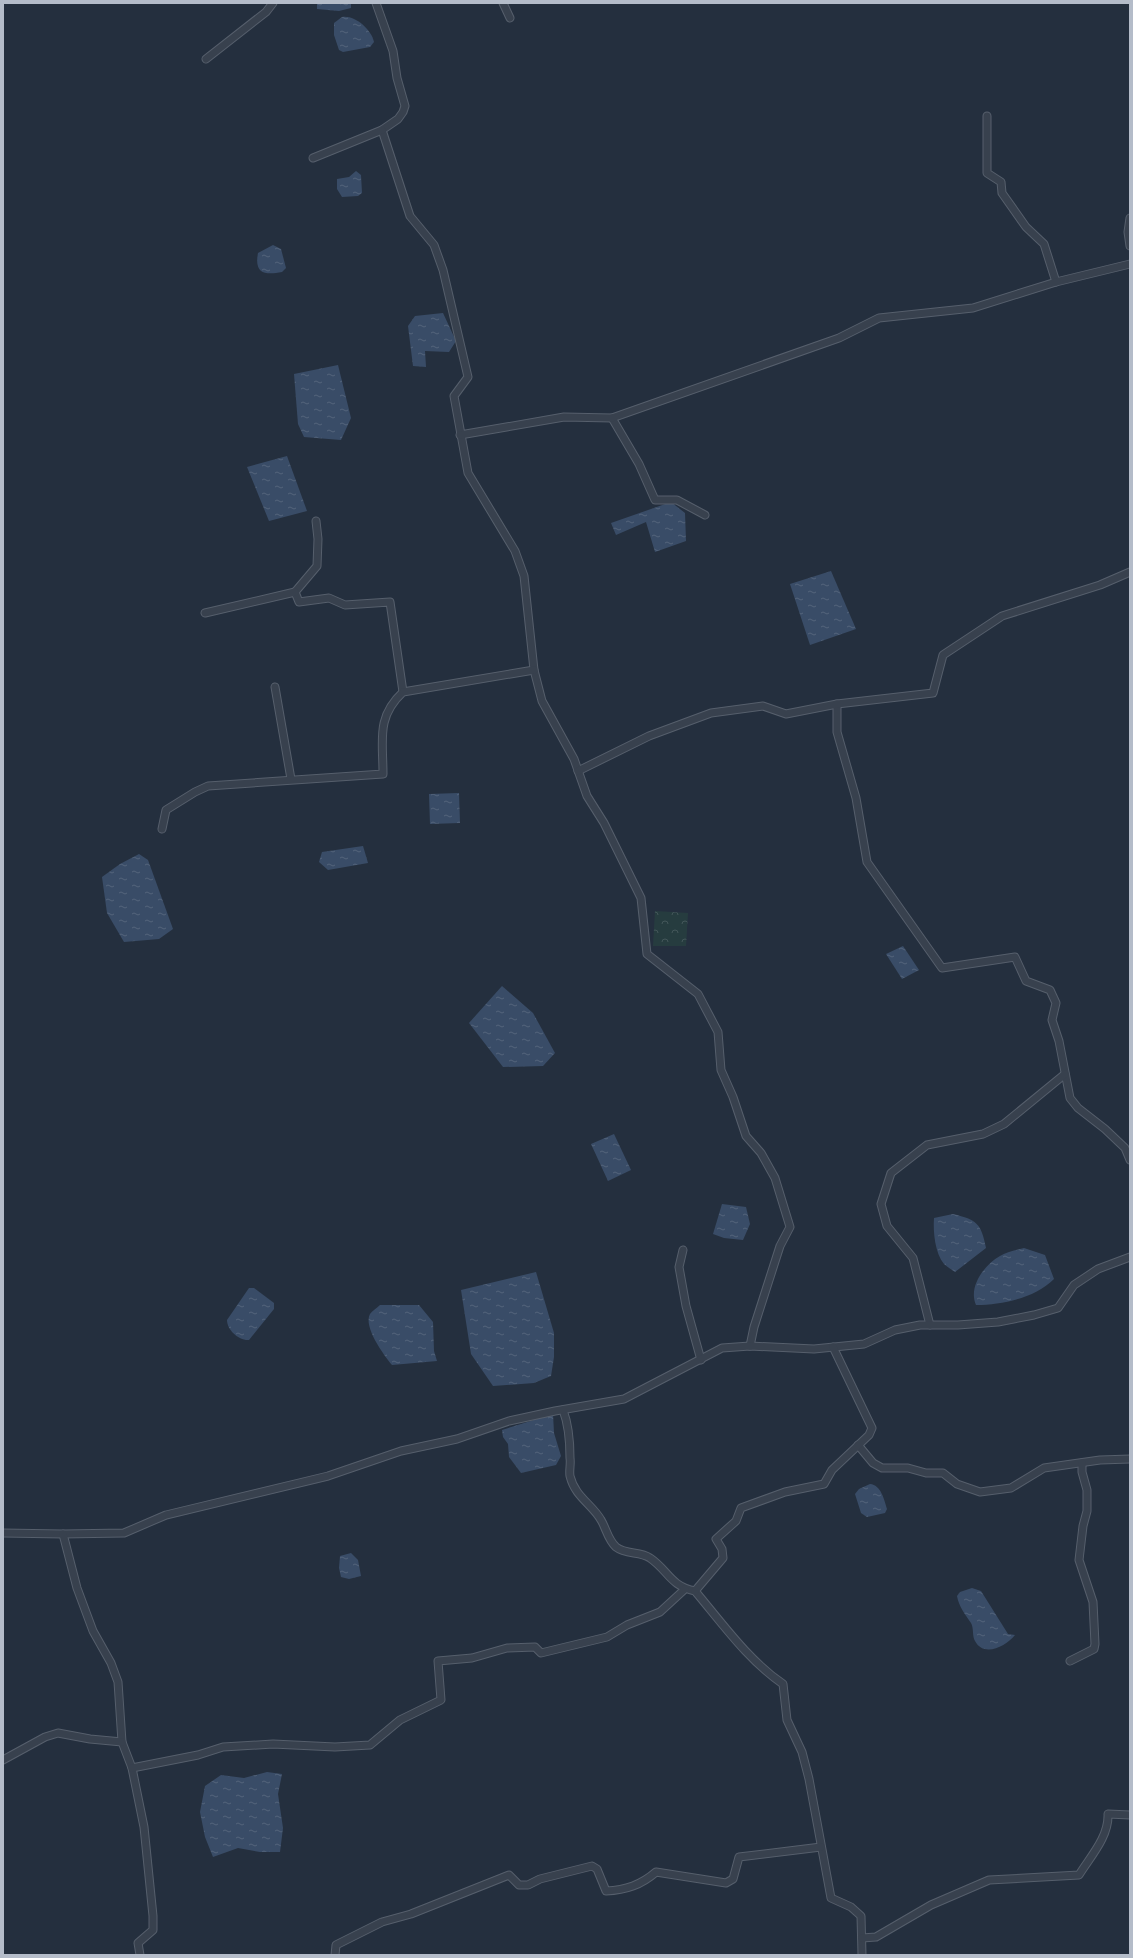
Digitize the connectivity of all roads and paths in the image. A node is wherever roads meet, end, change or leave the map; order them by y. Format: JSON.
{"nodes":[{"id":1,"x":273,"y":3,"type":"edge"},
{"id":2,"x":376,"y":3,"type":"edge"},
{"id":3,"x":503,"y":3,"type":"edge"},
{"id":4,"x":510,"y":18,"type":"dead end"},
{"id":5,"x":206,"y":59,"type":"dead end"},
{"id":6,"x":987,"y":116,"type":"dead end"},
{"id":7,"x":382,"y":130,"type":"junction"},
{"id":8,"x":313,"y":158,"type":"dead end"},
{"id":9,"x":1130,"y":218,"type":"edge"},
{"id":10,"x":1130,"y":246,"type":"edge"},
{"id":11,"x":1130,"y":264,"type":"edge"},
{"id":12,"x":1056,"y":282,"type":"junction"},
{"id":13,"x":612,"y":418,"type":"junction"},
{"id":14,"x":460,"y":434,"type":"junction"},
{"id":15,"x":705,"y":515,"type":"dead end"},
{"id":16,"x":316,"y":521,"type":"dead end"},
{"id":17,"x":1130,"y":572,"type":"edge"},
{"id":18,"x":295,"y":592,"type":"junction"},
{"id":19,"x":205,"y":613,"type":"dead end"},
{"id":20,"x":534,"y":670,"type":"junction"},
{"id":21,"x":275,"y":687,"type":"dead end"},
{"id":22,"x":403,"y":692,"type":"junction"},
{"id":23,"x":837,"y":704,"type":"junction"},
{"id":24,"x":578,"y":771,"type":"junction"},
{"id":25,"x":291,"y":779,"type":"junction"},
{"id":26,"x":162,"y":829,"type":"dead end"},
{"id":27,"x":1065,"y":1074,"type":"junction"},
{"id":28,"x":1130,"y":1160,"type":"edge"},
{"id":29,"x":683,"y":1250,"type":"dead end"},
{"id":30,"x":1130,"y":1257,"type":"edge"},
{"id":31,"x":930,"y":1325,"type":"junction"},
{"id":32,"x":750,"y":1346,"type":"junction"},
{"id":33,"x":834,"y":1347,"type":"junction"},
{"id":34,"x":701,"y":1360,"type":"junction"},
{"id":35,"x":563,"y":1410,"type":"junction"},
{"id":36,"x":858,"y":1445,"type":"junction"},
{"id":37,"x":1130,"y":1459,"type":"edge"},
{"id":38,"x":1082,"y":1463,"type":"junction"},
{"id":39,"x":3,"y":1533,"type":"edge"},
{"id":40,"x":62,"y":1534,"type":"junction"},
{"id":41,"x":685,"y":1589,"type":"junction"},
{"id":42,"x":695,"y":1591,"type":"junction"},
{"id":43,"x":1070,"y":1662,"type":"dead end"},
{"id":44,"x":122,"y":1742,"type":"junction"},
{"id":45,"x":3,"y":1760,"type":"edge"},
{"id":46,"x":132,"y":1768,"type":"junction"},
{"id":47,"x":1130,"y":1815,"type":"edge"},
{"id":48,"x":821,"y":1847,"type":"junction"},
{"id":49,"x":862,"y":1938,"type":"junction"},
{"id":50,"x":140,"y":1955,"type":"edge"},
{"id":51,"x":335,"y":1955,"type":"edge"},
{"id":52,"x":862,"y":1955,"type":"edge"}],
"edges":[{"from":1,"to":5,"type":"street"},
{"from":2,"to":7,"type":"street"},
{"from":3,"to":4,"type":"street"},
{"from":6,"to":12,"type":"street"},
{"from":7,"to":8,"type":"street"},
{"from":7,"to":14,"type":"street"},
{"from":9,"to":10,"type":"street"},
{"from":11,"to":12,"type":"street"},
{"from":12,"to":13,"type":"street"},
{"from":13,"to":14,"type":"street"},
{"from":13,"to":15,"type":"street"},
{"from":14,"to":20,"type":"street"},
{"from":16,"to":18,"type":"street"},
{"from":17,"to":23,"type":"street"},
{"from":18,"to":19,"type":"street"},
{"from":18,"to":22,"type":"street"},
{"from":20,"to":22,"type":"street"},
{"from":20,"to":24,"type":"street"},
{"from":21,"to":25,"type":"street"},
{"from":22,"to":25,"type":"street"},
{"from":23,"to":24,"type":"street"},
{"from":23,"to":27,"type":"street"},
{"from":24,"to":32,"type":"street"},
{"from":25,"to":26,"type":"street"},
{"from":27,"to":28,"type":"street"},
{"from":27,"to":31,"type":"street"},
{"from":29,"to":34,"type":"street"},
{"from":30,"to":31,"type":"street"},
{"from":31,"to":33,"type":"street"},
{"from":32,"to":33,"type":"street"},
{"from":32,"to":34,"type":"street"},
{"from":33,"to":36,"type":"street"},
{"from":34,"to":35,"type":"street"},
{"from":35,"to":40,"type":"street"},
{"from":35,"to":41,"type":"street"},
{"from":36,"to":38,"type":"street"},
{"from":36,"to":42,"type":"street"},
{"from":37,"to":38,"type":"street"},
{"from":38,"to":43,"type":"street"},
{"from":39,"to":40,"type":"street"},
{"from":40,"to":44,"type":"street"},
{"from":41,"to":42,"type":"street"},
{"from":41,"to":46,"type":"street"},
{"from":42,"to":48,"type":"street"},
{"from":44,"to":45,"type":"street"},
{"from":44,"to":46,"type":"street"},
{"from":46,"to":50,"type":"street"},
{"from":47,"to":49,"type":"street"},
{"from":48,"to":49,"type":"street"},
{"from":48,"to":51,"type":"street"},
{"from":49,"to":52,"type":"street"}]}
